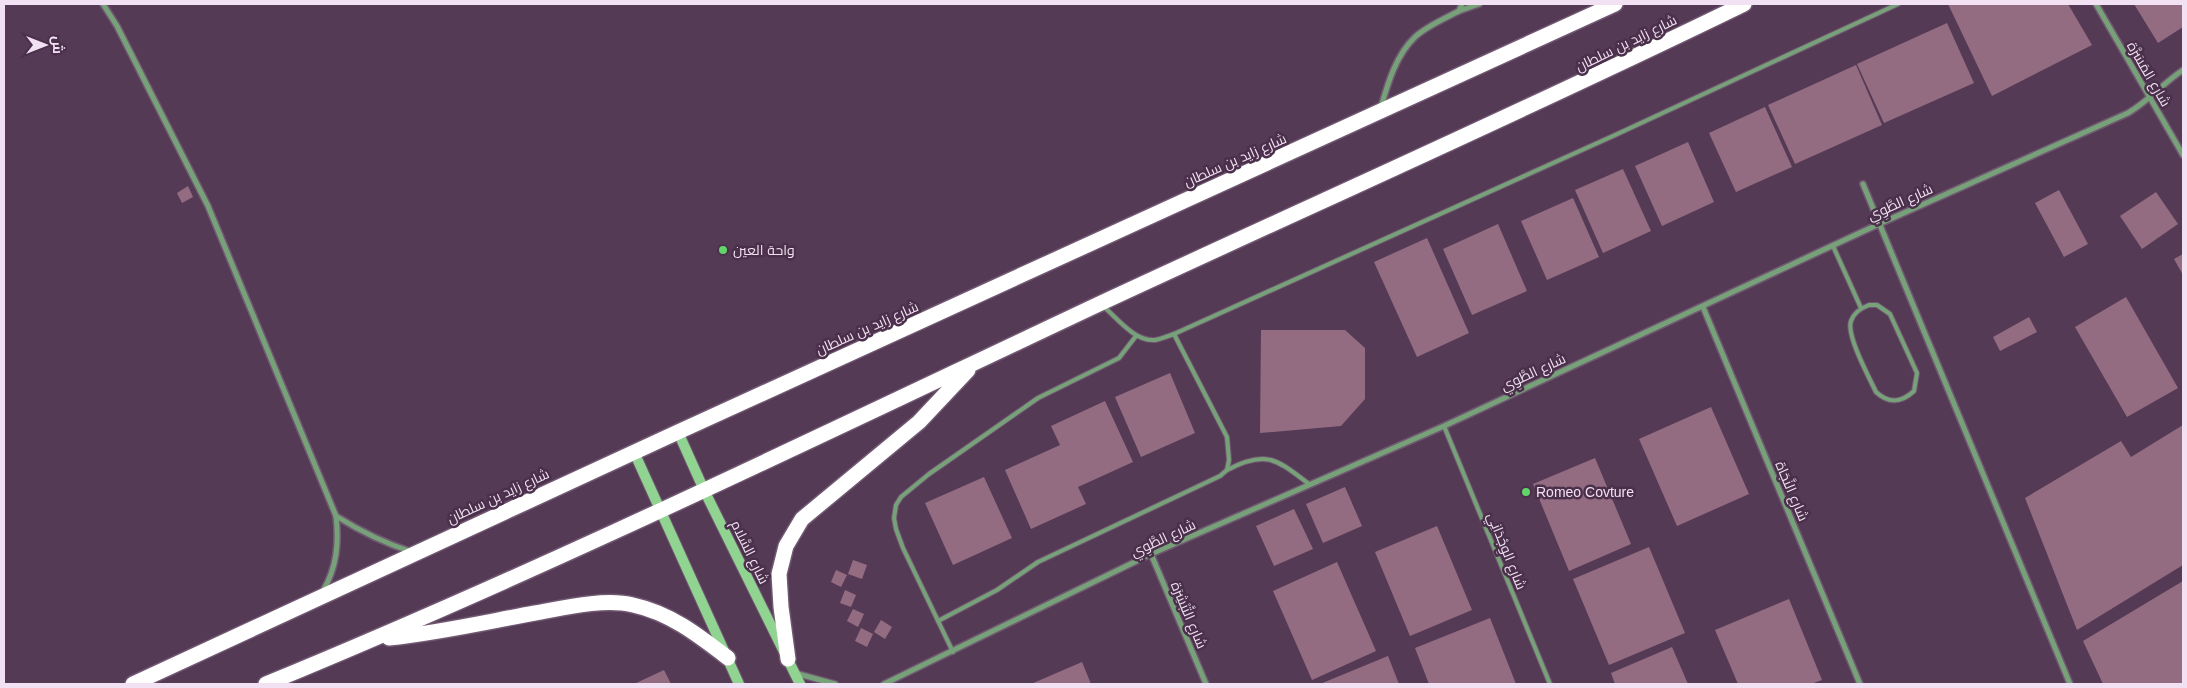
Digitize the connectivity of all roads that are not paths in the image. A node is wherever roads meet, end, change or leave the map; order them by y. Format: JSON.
{"nodes":[{"id":1,"x":103,"y":4,"type":"edge"},
{"id":2,"x":1462,"y":4,"type":"edge"},
{"id":3,"x":1478,"y":4,"type":"edge"},
{"id":4,"x":1615,"y":4,"type":"edge"},
{"id":5,"x":1744,"y":4,"type":"edge"},
{"id":6,"x":1898,"y":4,"type":"edge"},
{"id":7,"x":2096,"y":4,"type":"edge"},
{"id":8,"x":1459,"y":11,"type":"junction"},
{"id":9,"x":2183,"y":70,"type":"edge"},
{"id":10,"x":2150,"y":99,"type":"junction"},
{"id":11,"x":1379,"y":113,"type":"junction"},
{"id":12,"x":2183,"y":155,"type":"edge"},
{"id":13,"x":1862,"y":184,"type":"dead end"},
{"id":14,"x":1879,"y":224,"type":"junction"},
{"id":15,"x":1833,"y":246,"type":"junction"},
{"id":16,"x":1101,"y":304,"type":"junction"},
{"id":17,"x":1703,"y":307,"type":"junction"},
{"id":18,"x":1861,"y":308,"type":"junction"},
{"id":19,"x":1174,"y":334,"type":"junction"},
{"id":20,"x":1136,"y":336,"type":"junction"},
{"id":21,"x":974,"y":364,"type":"junction"},
{"id":22,"x":1444,"y":426,"type":"junction"},
{"id":23,"x":678,"y":432,"type":"junction"},
{"id":24,"x":634,"y":452,"type":"junction"},
{"id":25,"x":1227,"y":470,"type":"junction"},
{"id":26,"x":1309,"y":484,"type":"junction"},
{"id":27,"x":704,"y":490,"type":"junction"},
{"id":28,"x":659,"y":510,"type":"junction"},
{"id":29,"x":336,"y":516,"type":"junction"},
{"id":30,"x":414,"y":553,"type":"junction"},
{"id":31,"x":1151,"y":554,"type":"junction"},
{"id":32,"x":318,"y":598,"type":"junction"},
{"id":33,"x":938,"y":621,"type":"junction"},
{"id":34,"x":375,"y":640,"type":"junction"},
{"id":35,"x":953,"y":652,"type":"junction"},
{"id":36,"x":728,"y":658,"type":"junction"},
{"id":37,"x":788,"y":658,"type":"junction"},
{"id":38,"x":795,"y":673,"type":"junction"},
{"id":39,"x":133,"y":684,"type":"edge"},
{"id":40,"x":266,"y":684,"type":"edge"},
{"id":41,"x":739,"y":684,"type":"edge"},
{"id":42,"x":800,"y":684,"type":"edge"},
{"id":43,"x":835,"y":684,"type":"edge"},
{"id":44,"x":884,"y":684,"type":"edge"},
{"id":45,"x":1206,"y":684,"type":"edge"},
{"id":46,"x":1550,"y":684,"type":"edge"},
{"id":47,"x":1860,"y":684,"type":"edge"},
{"id":48,"x":2070,"y":684,"type":"edge"}],
"edges":[{"from":1,"to":29,"type":"street"},
{"from":2,"to":8,"type":"street"},
{"from":3,"to":8,"type":"street"},
{"from":4,"to":11,"type":"highway","name":"شارع زايد بن سلطان"},
{"from":5,"to":16,"type":"highway","name":"شارع زايد بن سلطان"},
{"from":6,"to":19,"type":"lane"},
{"from":7,"to":10,"type":"street","name":"شارع المَسَرَّة"},
{"from":8,"to":11,"type":"street"},
{"from":9,"to":10,"type":"street","name":"شارع الطَّوِي"},
{"from":10,"to":12,"type":"street","name":"شارع المَسَرَّة"},
{"from":10,"to":14,"type":"street","name":"شارع الطَّوِي"},
{"from":11,"to":23,"type":"highway","name":"شارع زايد بن سلطان"},
{"from":13,"to":14,"type":"street"},
{"from":14,"to":15,"type":"street","name":"شارع الطَّوِي"},
{"from":14,"to":48,"type":"street"},
{"from":15,"to":17,"type":"street","name":"شارع الطَّوِي"},
{"from":15,"to":18,"type":"lane"},
{"from":16,"to":20,"type":"lane"},
{"from":16,"to":21,"type":"highway","name":"شارع زايد بن سلطان"},
{"from":17,"to":22,"type":"street","name":"شارع الطَّوِي"},
{"from":17,"to":47,"type":"street","name":"شارع النَّجَاة"},
{"from":18,"to":18,"type":"lane"},
{"from":19,"to":20,"type":"lane"},
{"from":19,"to":25,"type":"lane"},
{"from":20,"to":33,"type":"lane"},
{"from":21,"to":27,"type":"highway","name":"شارع زايد بن سلطان"},
{"from":21,"to":37,"type":"highway"},
{"from":22,"to":26,"type":"street","name":"شارع الطَّوِي"},
{"from":22,"to":46,"type":"lane","name":"شارع الوِجْدَانِي"},
{"from":23,"to":24,"type":"highway","name":"شارع زايد بن سلطان"},
{"from":23,"to":27,"type":"street","name":"شارع السَّلام"},
{"from":24,"to":28,"type":"street"},
{"from":24,"to":30,"type":"highway","name":"شارع زايد بن سلطان"},
{"from":25,"to":26,"type":"lane"},
{"from":25,"to":33,"type":"lane"},
{"from":26,"to":31,"type":"street","name":"شارع الطَّوِي"},
{"from":27,"to":28,"type":"highway","name":"شارع زايد بن سلطان"},
{"from":27,"to":37,"type":"street","name":"شارع السَّلام"},
{"from":28,"to":34,"type":"highway","name":"شارع زايد بن سلطان"},
{"from":28,"to":36,"type":"street"},
{"from":29,"to":30,"type":"street"},
{"from":29,"to":32,"type":"street"},
{"from":30,"to":32,"type":"highway","name":"شارع زايد بن سلطان"},
{"from":31,"to":35,"type":"street","name":"شارع الطَّوِي"},
{"from":31,"to":45,"type":"street","name":"شارع التَّبْشِرَة"},
{"from":32,"to":39,"type":"highway","name":"شارع زايد بن سلطان"},
{"from":33,"to":35,"type":"lane"},
{"from":34,"to":36,"type":"highway"},
{"from":34,"to":40,"type":"highway","name":"شارع زايد بن سلطان"},
{"from":35,"to":44,"type":"street","name":"شارع الطَّوِي"},
{"from":36,"to":41,"type":"street"},
{"from":37,"to":38,"type":"street","name":"شارع السَّلام"},
{"from":38,"to":42,"type":"street","name":"شارع السَّلام"},
{"from":38,"to":43,"type":"street"}]}
